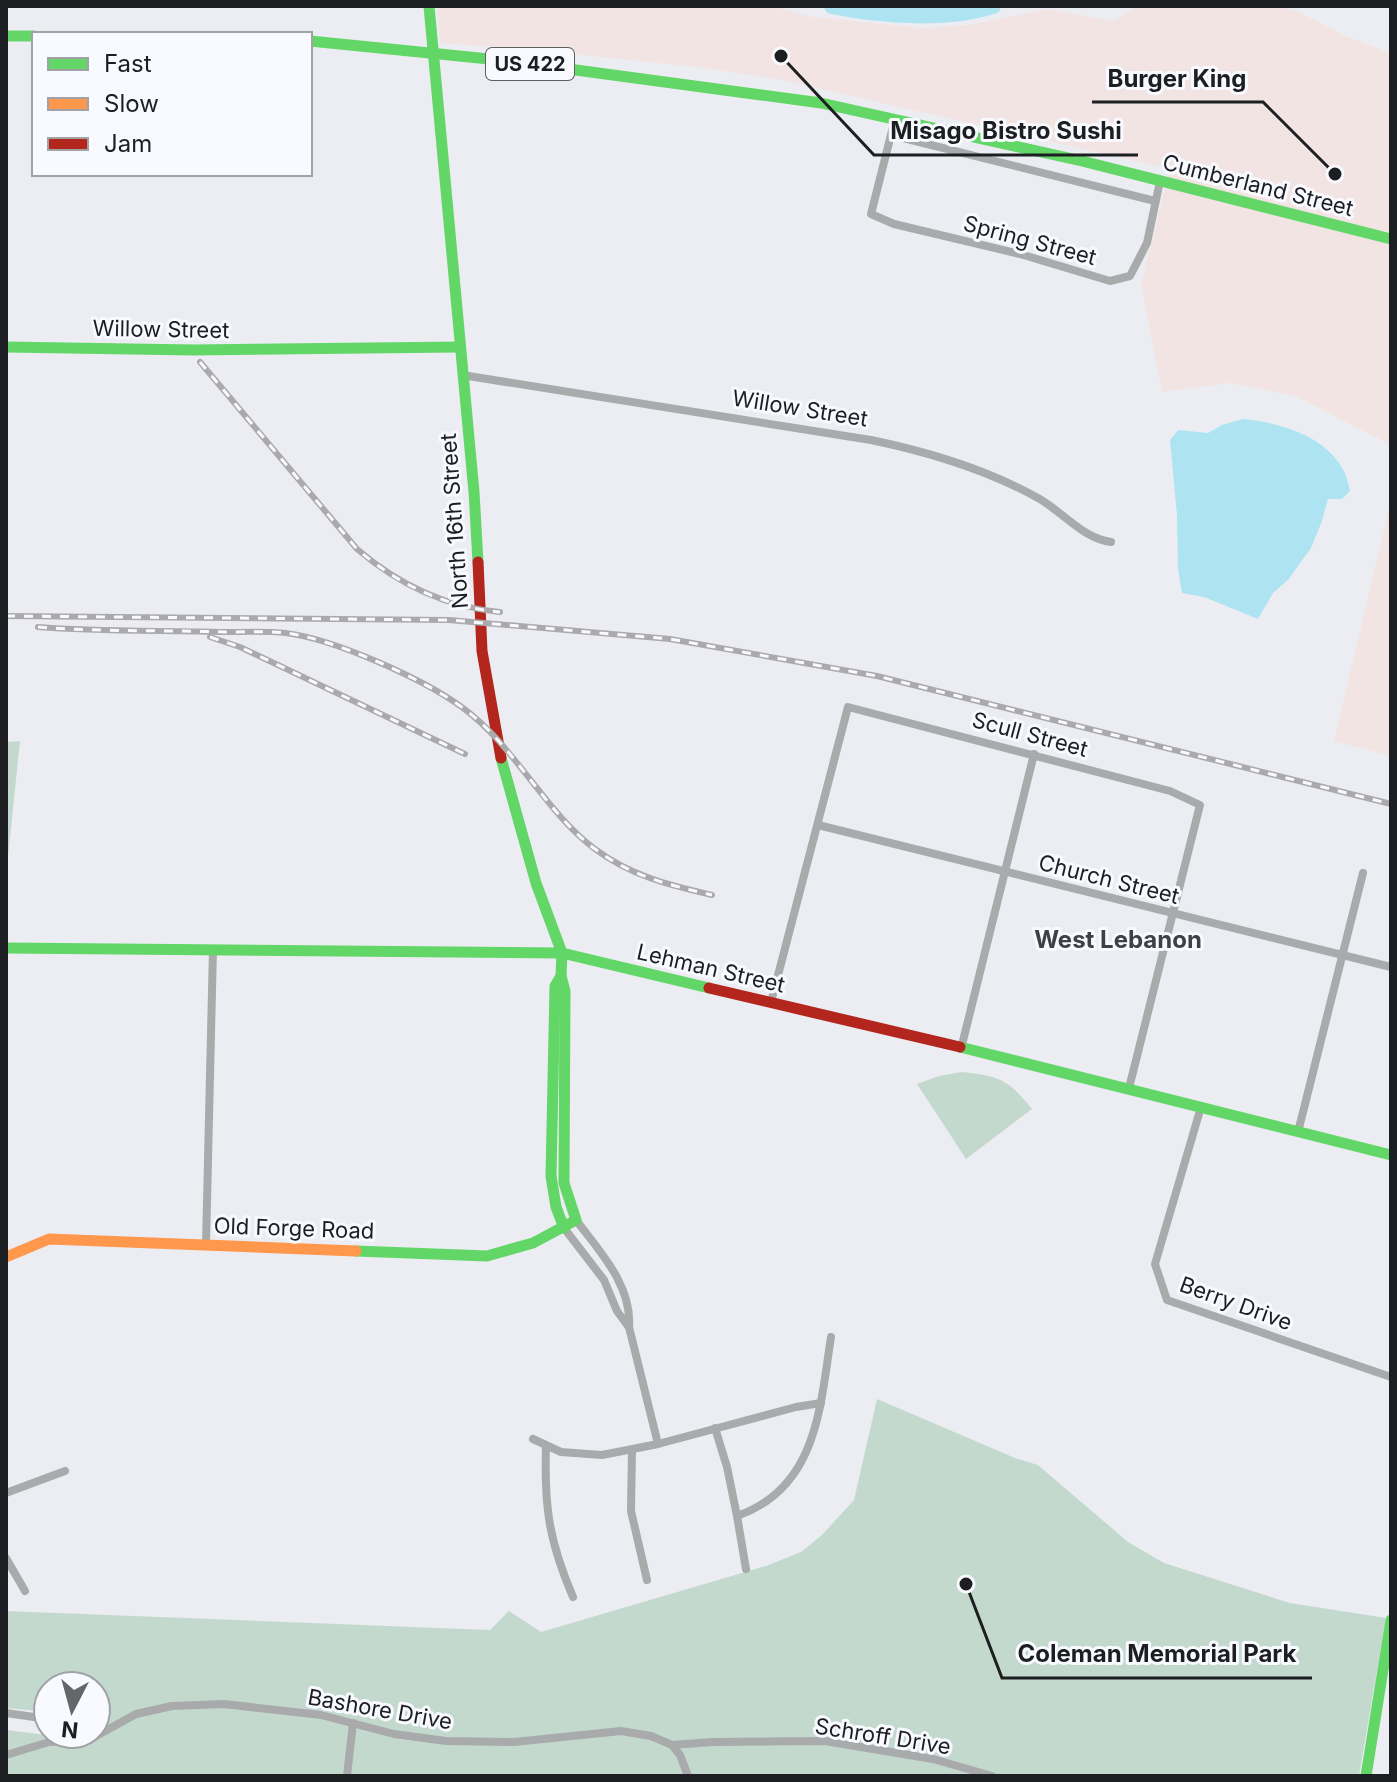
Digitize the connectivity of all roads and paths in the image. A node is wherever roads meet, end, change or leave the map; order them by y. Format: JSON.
{"nodes":[{"id":1,"x":429,"y":6,"type":"edge"},
{"id":2,"x":6,"y":36,"type":"edge"},
{"id":3,"x":32,"y":36,"type":"edge"},
{"id":4,"x":312,"y":41,"type":"edge"},
{"id":5,"x":433,"y":54,"type":"junction"},
{"id":6,"x":896,"y":118,"type":"junction"},
{"id":7,"x":891,"y":135,"type":"junction"},
{"id":8,"x":1160,"y":181,"type":"junction"},
{"id":9,"x":1155,"y":201,"type":"junction"},
{"id":10,"x":1391,"y":239,"type":"edge"},
{"id":11,"x":6,"y":347,"type":"edge"},
{"id":12,"x":459,"y":347,"type":"junction"},
{"id":13,"x":462,"y":375,"type":"junction"},
{"id":14,"x":1111,"y":542,"type":"dead end"},
{"id":15,"x":1034,"y":754,"type":"junction"},
{"id":16,"x":818,"y":825,"type":"junction"},
{"id":17,"x":1004,"y":871,"type":"junction"},
{"id":18,"x":1363,"y":873,"type":"dead end"},
{"id":19,"x":1174,"y":914,"type":"junction"},
{"id":20,"x":6,"y":948,"type":"edge"},
{"id":21,"x":213,"y":949,"type":"junction"},
{"id":22,"x":562,"y":953,"type":"junction"},
{"id":23,"x":1343,"y":956,"type":"junction"},
{"id":24,"x":1391,"y":967,"type":"edge"},
{"id":25,"x":561,"y":976,"type":"junction"},
{"id":26,"x":771,"y":1002,"type":"junction"},
{"id":27,"x":961,"y":1049,"type":"junction"},
{"id":28,"x":1129,"y":1088,"type":"junction"},
{"id":29,"x":1201,"y":1107,"type":"junction"},
{"id":30,"x":1298,"y":1132,"type":"junction"},
{"id":31,"x":1391,"y":1155,"type":"edge"},
{"id":32,"x":576,"y":1220,"type":"junction"},
{"id":33,"x":564,"y":1228,"type":"junction"},
{"id":34,"x":206,"y":1244,"type":"junction"},
{"id":35,"x":6,"y":1257,"type":"edge"},
{"id":36,"x":629,"y":1327,"type":"junction"},
{"id":37,"x":831,"y":1337,"type":"dead end"},
{"id":38,"x":1391,"y":1377,"type":"edge"},
{"id":39,"x":821,"y":1403,"type":"junction"},
{"id":40,"x":715,"y":1428,"type":"junction"},
{"id":41,"x":533,"y":1439,"type":"dead end"},
{"id":42,"x":658,"y":1444,"type":"junction"},
{"id":43,"x":546,"y":1446,"type":"junction"},
{"id":44,"x":632,"y":1450,"type":"junction"},
{"id":45,"x":65,"y":1471,"type":"dead end"},
{"id":46,"x":6,"y":1493,"type":"edge"},
{"id":47,"x":737,"y":1516,"type":"junction"},
{"id":48,"x":6,"y":1558,"type":"edge"},
{"id":49,"x":746,"y":1569,"type":"dead end"},
{"id":50,"x":647,"y":1580,"type":"dead end"},
{"id":51,"x":25,"y":1591,"type":"dead end"},
{"id":52,"x":573,"y":1597,"type":"dead end"},
{"id":53,"x":1391,"y":1620,"type":"edge"},
{"id":54,"x":6,"y":1713,"type":"edge"},
{"id":55,"x":32,"y":1717,"type":"edge"},
{"id":56,"x":353,"y":1723,"type":"junction"},
{"id":57,"x":112,"y":1727,"type":"edge"},
{"id":58,"x":672,"y":1745,"type":"junction"},
{"id":59,"x":32,"y":1747,"type":"edge"},
{"id":60,"x":6,"y":1755,"type":"edge"},
{"id":61,"x":347,"y":1776,"type":"edge"},
{"id":62,"x":688,"y":1776,"type":"edge"},
{"id":63,"x":992,"y":1776,"type":"edge"},
{"id":64,"x":1366,"y":1776,"type":"edge"}],
"edges":[{"from":1,"to":5,"type":"main road","name":"North 16th Street"},
{"from":2,"to":3,"type":"main road"},
{"from":4,"to":5,"type":"main road","name":"Cumberland Street","number":"US 422"},
{"from":5,"to":6,"type":"main road","name":"Cumberland Street","number":"US 422"},
{"from":5,"to":12,"type":"main road","name":"North 16th Street"},
{"from":6,"to":7,"type":"street"},
{"from":6,"to":8,"type":"main road","name":"Cumberland Street","number":"US 422"},
{"from":7,"to":9,"type":"street"},
{"from":7,"to":9,"type":"street","name":"Spring Street"},
{"from":8,"to":9,"type":"street","name":"Spring Street"},
{"from":8,"to":10,"type":"main road","name":"Cumberland Street","number":"US 422"},
{"from":11,"to":12,"type":"main road","name":"Willow Street"},
{"from":12,"to":13,"type":"main road","name":"North 16th Street"},
{"from":13,"to":14,"type":"street","name":"Willow Street"},
{"from":13,"to":22,"type":"main road","name":"North 16th Street"},
{"from":15,"to":16,"type":"street","name":"Scull Street"},
{"from":15,"to":17,"type":"street"},
{"from":15,"to":19,"type":"street","name":"Scull Street"},
{"from":16,"to":17,"type":"street","name":"Church Street"},
{"from":16,"to":26,"type":"street"},
{"from":17,"to":19,"type":"street","name":"Church Street"},
{"from":17,"to":27,"type":"street"},
{"from":18,"to":23,"type":"street"},
{"from":19,"to":23,"type":"street","name":"Church Street"},
{"from":19,"to":28,"type":"street"},
{"from":20,"to":21,"type":"main road","name":"Lehman Street"},
{"from":21,"to":22,"type":"main road","name":"Lehman Street"},
{"from":21,"to":34,"type":"street"},
{"from":22,"to":25,"type":"main road","name":"North 16th Street"},
{"from":22,"to":26,"type":"main road","name":"Lehman Street"},
{"from":23,"to":24,"type":"street","name":"Church Street"},
{"from":23,"to":30,"type":"street"},
{"from":25,"to":32,"type":"main road","name":"North 16th Street"},
{"from":25,"to":33,"type":"main road","name":"North 16th Street"},
{"from":26,"to":27,"type":"main road","name":"Lehman Street"},
{"from":27,"to":28,"type":"main road","name":"Lehman Street"},
{"from":28,"to":29,"type":"main road","name":"Lehman Street"},
{"from":29,"to":30,"type":"main road","name":"Lehman Street"},
{"from":29,"to":38,"type":"street","name":"Berry Drive"},
{"from":30,"to":31,"type":"main road","name":"Lehman Street"},
{"from":32,"to":33,"type":"main road","name":"Old Forge Road"},
{"from":32,"to":36,"type":"street","name":"North 16th Street"},
{"from":33,"to":34,"type":"main road","name":"Old Forge Road"},
{"from":33,"to":36,"type":"street","name":"North 16th Street"},
{"from":34,"to":35,"type":"main road","name":"Old Forge Road"},
{"from":36,"to":42,"type":"street","name":"North 16th Street"},
{"from":37,"to":39,"type":"street"},
{"from":39,"to":40,"type":"street"},
{"from":39,"to":47,"type":"street"},
{"from":40,"to":42,"type":"street"},
{"from":40,"to":47,"type":"street"},
{"from":41,"to":43,"type":"street"},
{"from":42,"to":44,"type":"street"},
{"from":43,"to":44,"type":"street"},
{"from":43,"to":52,"type":"street"},
{"from":44,"to":50,"type":"street"},
{"from":45,"to":46,"type":"street"},
{"from":47,"to":49,"type":"street"},
{"from":48,"to":51,"type":"street"},
{"from":53,"to":64,"type":"main road"},
{"from":54,"to":55,"type":"street"},
{"from":56,"to":57,"type":"street","name":"Bashore Drive"},
{"from":56,"to":58,"type":"street","name":"Bashore Drive"},
{"from":56,"to":61,"type":"street"},
{"from":58,"to":62,"type":"street"},
{"from":58,"to":63,"type":"street","name":"Schroff Drive"},
{"from":59,"to":60,"type":"street"}]}
